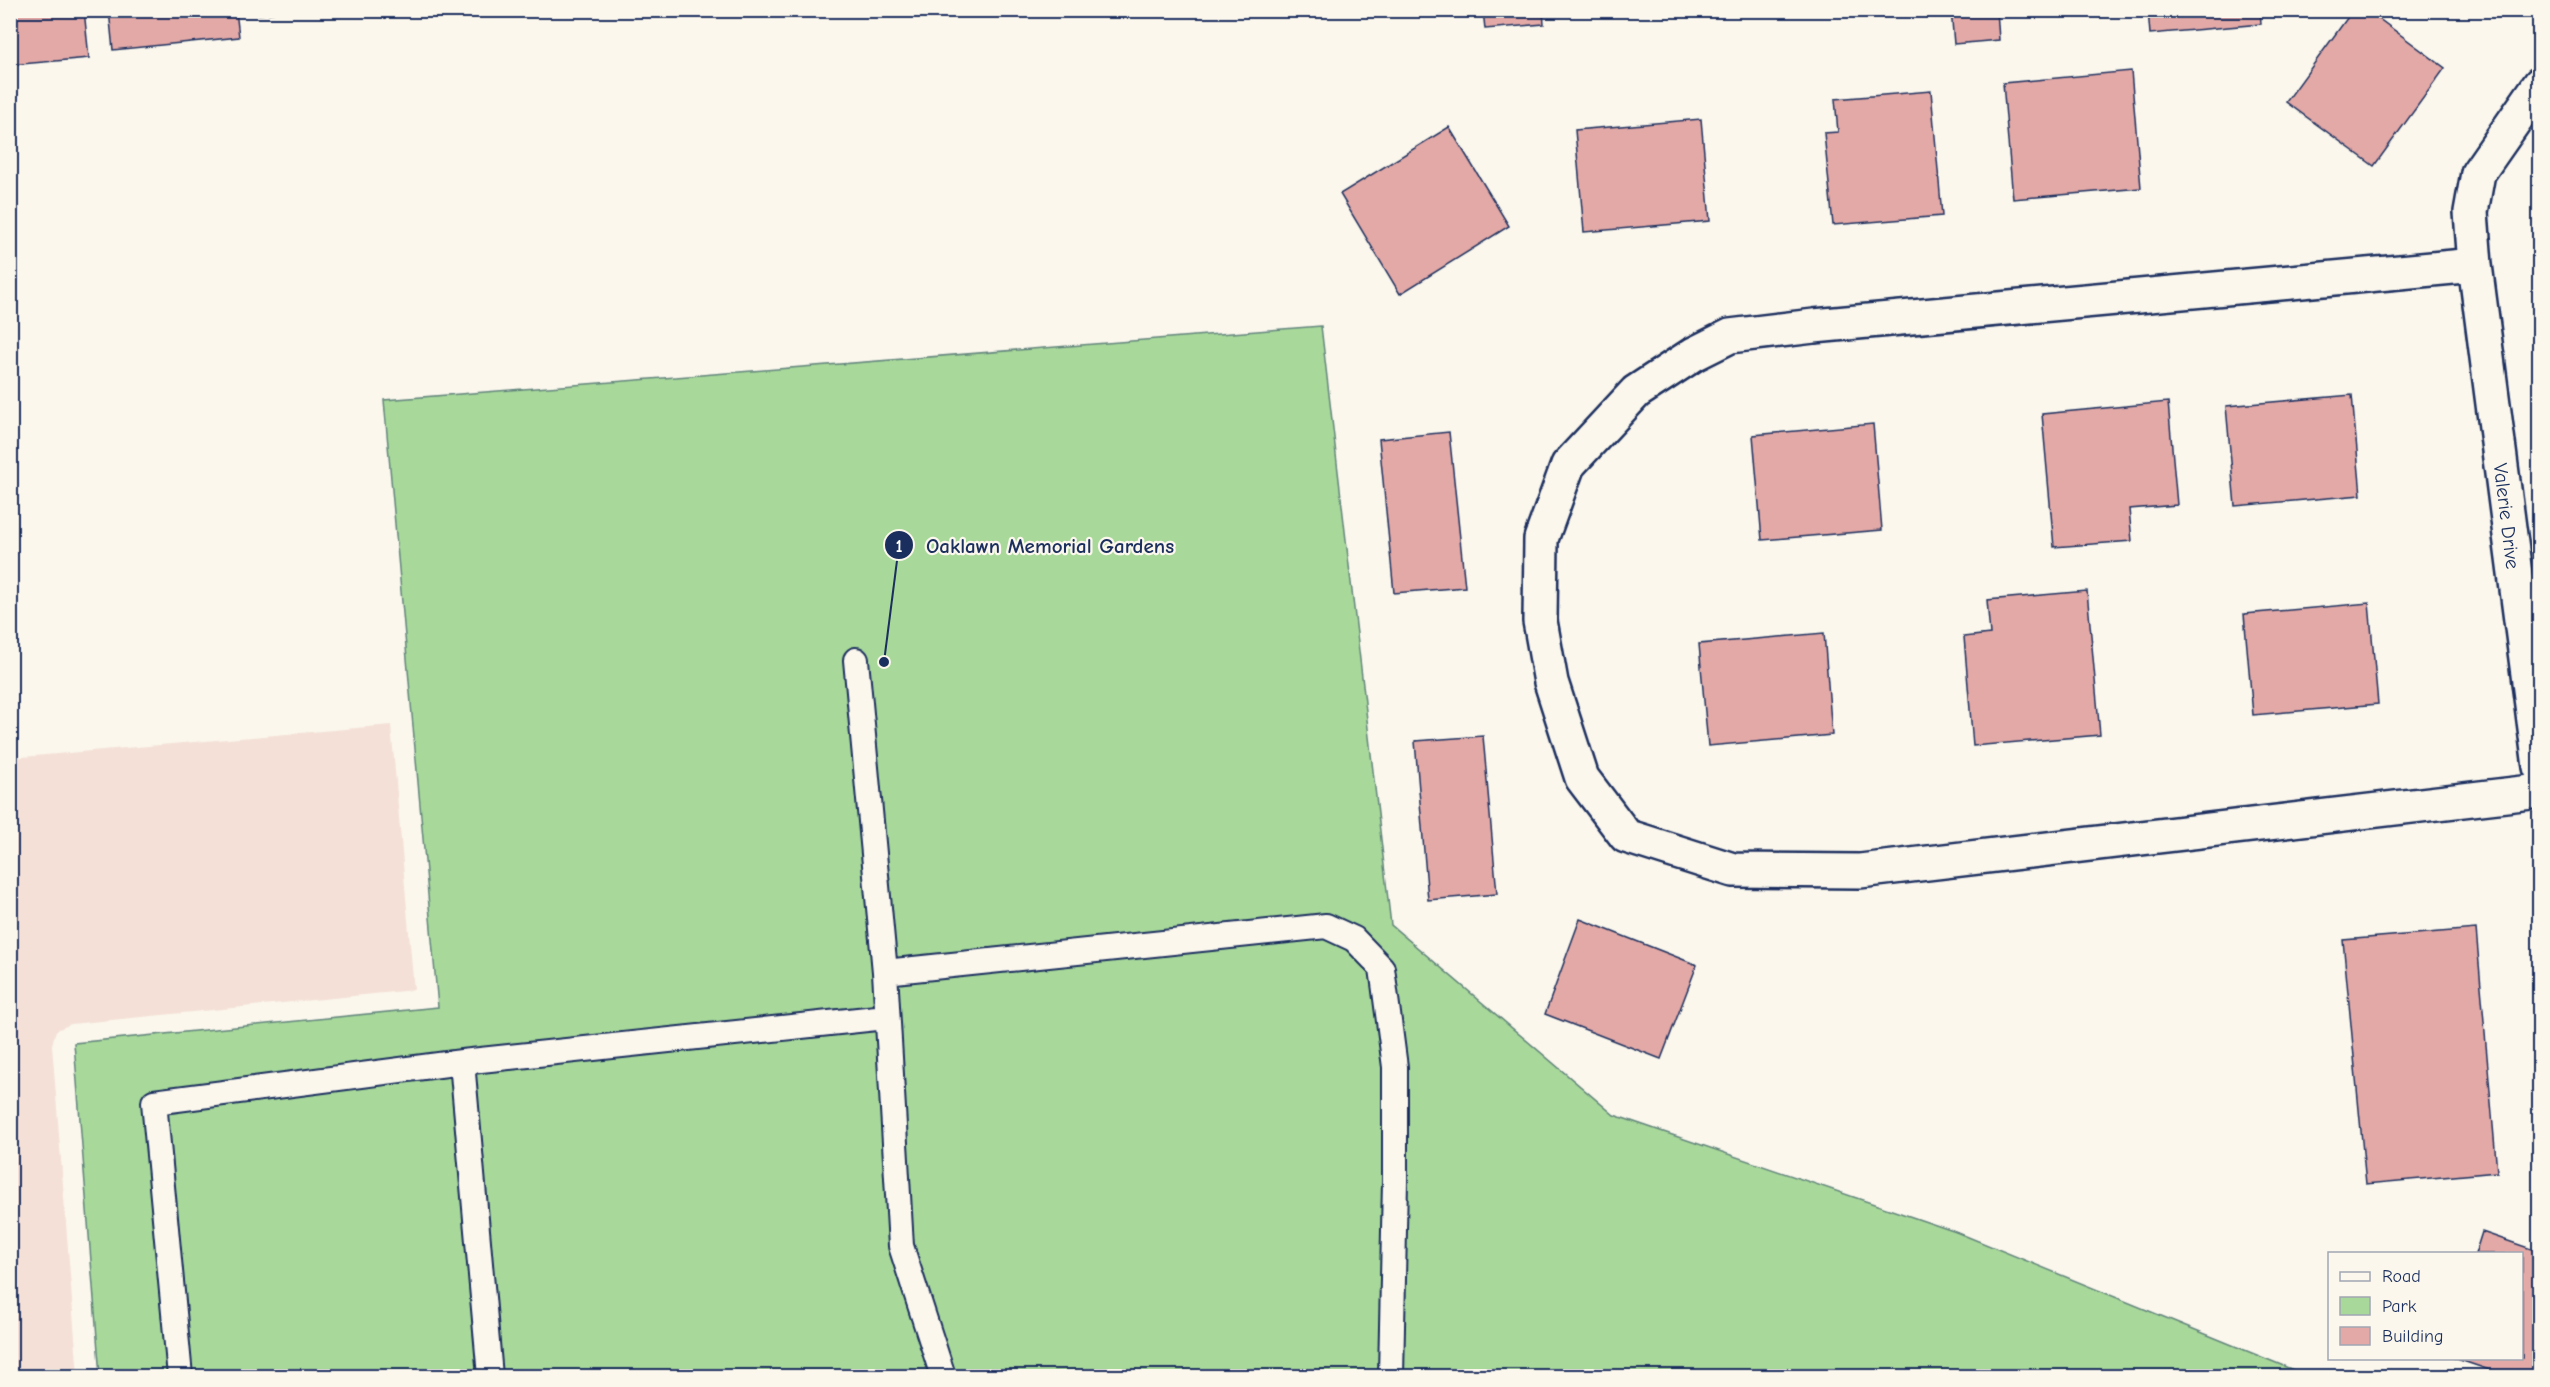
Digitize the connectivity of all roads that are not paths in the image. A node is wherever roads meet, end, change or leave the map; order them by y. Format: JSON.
{"nodes":[{"id":1,"x":2540,"y":84,"type":"edge"},
{"id":2,"x":2475,"y":265,"type":"junction"},
{"id":3,"x":856,"y":660,"type":"dead end"},
{"id":4,"x":2540,"y":767,"type":"edge"},
{"id":5,"x":2540,"y":791,"type":"edge"},
{"id":6,"x":885,"y":972,"type":"junction"},
{"id":7,"x":886,"y":1017,"type":"junction"},
{"id":8,"x":462,"y":1062,"type":"junction"},
{"id":9,"x":180,"y":1377,"type":"edge"},
{"id":10,"x":490,"y":1377,"type":"edge"},
{"id":11,"x":943,"y":1377,"type":"edge"},
{"id":12,"x":1391,"y":1377,"type":"edge"}],
"edges":[{"from":1,"to":2,"type":"street","name":"Valerie Drive"},
{"from":2,"to":4,"type":"street","name":"Valerie Drive"},
{"from":2,"to":5,"type":"street"},
{"from":3,"to":6,"type":"lane"},
{"from":6,"to":7,"type":"lane"},
{"from":6,"to":12,"type":"lane"},
{"from":7,"to":8,"type":"lane"},
{"from":7,"to":11,"type":"lane"},
{"from":8,"to":9,"type":"lane"},
{"from":8,"to":10,"type":"lane"}]}
